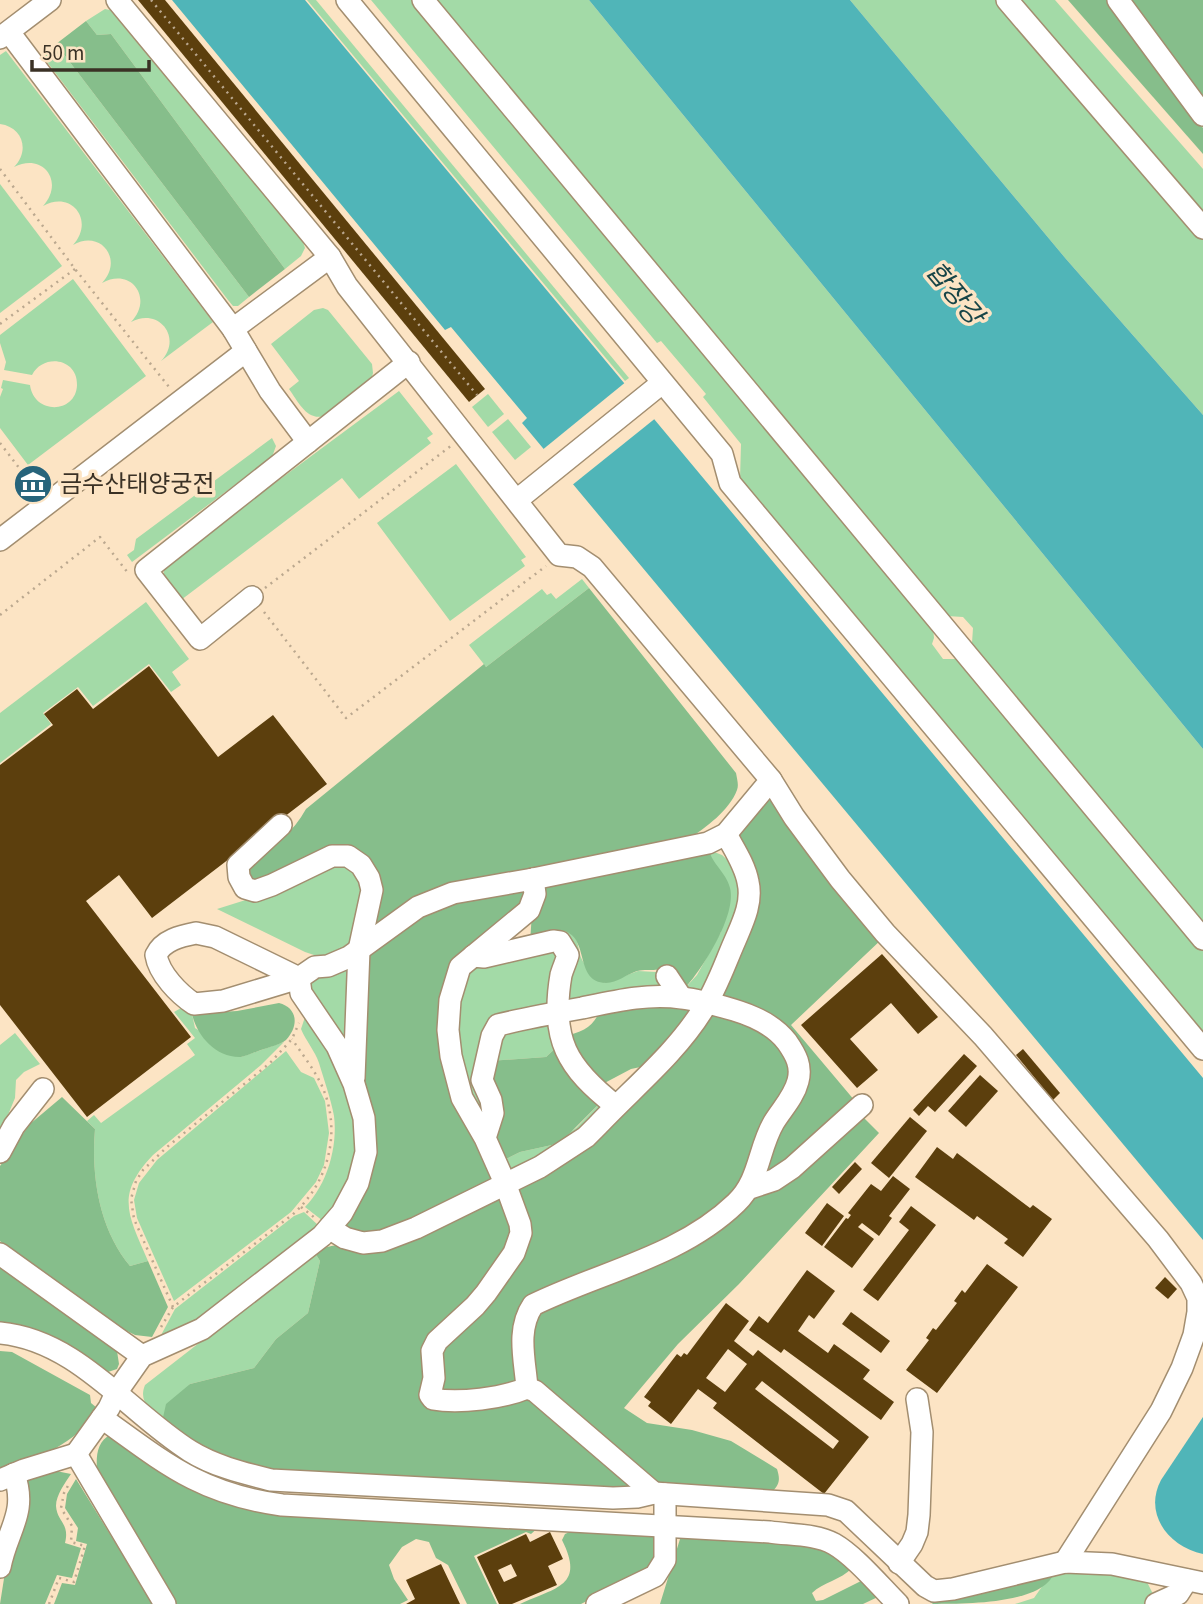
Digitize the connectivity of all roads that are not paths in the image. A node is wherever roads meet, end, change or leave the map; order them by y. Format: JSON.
{"nodes":[{"id":1,"x":50,"y":0,"type":"edge"},
{"id":2,"x":117,"y":0,"type":"edge"},
{"id":3,"x":347,"y":0,"type":"edge"},
{"id":4,"x":423,"y":0,"type":"edge"},
{"id":5,"x":1007,"y":0,"type":"edge"},
{"id":6,"x":1118,"y":0,"type":"edge"},
{"id":7,"x":4,"y":35,"type":"edge"},
{"id":8,"x":1203,"y":115,"type":"edge"},
{"id":9,"x":1203,"y":228,"type":"edge"},
{"id":10,"x":330,"y":257,"type":"junction"},
{"id":11,"x":233,"y":329,"type":"junction"},
{"id":12,"x":246,"y":351,"type":"junction"},
{"id":13,"x":409,"y":362,"type":"junction"},
{"id":14,"x":662,"y":383,"type":"junction"},
{"id":15,"x":308,"y":442,"type":"junction"},
{"id":16,"x":517,"y":500,"type":"junction"},
{"id":17,"x":0,"y":540,"type":"edge"},
{"id":18,"x":252,"y":597,"type":"road end"},
{"id":19,"x":771,"y":780,"type":"junction"},
{"id":20,"x":281,"y":825,"type":"dead end"},
{"id":21,"x":726,"y":834,"type":"junction"},
{"id":22,"x":533,"y":879,"type":"junction"},
{"id":23,"x":1203,"y":939,"type":"edge"},
{"id":24,"x":359,"y":950,"type":"junction"},
{"id":25,"x":472,"y":956,"type":"junction"},
{"id":26,"x":667,"y":975,"type":"dead end"},
{"id":27,"x":299,"y":978,"type":"junction"},
{"id":28,"x":681,"y":997,"type":"junction"},
{"id":29,"x":707,"y":1002,"type":"junction"},
{"id":30,"x":559,"y":1012,"type":"junction"},
{"id":31,"x":1203,"y":1049,"type":"edge"},
{"id":32,"x":354,"y":1084,"type":"junction"},
{"id":33,"x":43,"y":1089,"type":"dead end"},
{"id":34,"x":862,"y":1105,"type":"dead end"},
{"id":35,"x":616,"y":1106,"type":"junction"},
{"id":36,"x":485,"y":1138,"type":"junction"},
{"id":37,"x":0,"y":1152,"type":"edge"},
{"id":38,"x":505,"y":1183,"type":"junction"},
{"id":39,"x":750,"y":1188,"type":"junction"},
{"id":40,"x":330,"y":1228,"type":"junction"},
{"id":41,"x":0,"y":1254,"type":"edge"},
{"id":42,"x":0,"y":1333,"type":"edge"},
{"id":43,"x":142,"y":1356,"type":"junction"},
{"id":44,"x":527,"y":1388,"type":"junction"},
{"id":45,"x":116,"y":1393,"type":"junction"},
{"id":46,"x":917,"y":1399,"type":"dead end"},
{"id":47,"x":102,"y":1418,"type":"junction"},
{"id":48,"x":76,"y":1454,"type":"junction"},
{"id":49,"x":7,"y":1477,"type":"edge"},
{"id":50,"x":659,"y":1493,"type":"junction"},
{"id":51,"x":666,"y":1526,"type":"junction"},
{"id":52,"x":1065,"y":1562,"type":"junction"},
{"id":53,"x":899,"y":1563,"type":"junction"},
{"id":54,"x":0,"y":1566,"type":"edge"},
{"id":55,"x":1195,"y":1582,"type":"edge"},
{"id":56,"x":165,"y":1604,"type":"edge"},
{"id":57,"x":597,"y":1604,"type":"edge"},
{"id":58,"x":898,"y":1604,"type":"edge"},
{"id":59,"x":1156,"y":1604,"type":"edge"}],
"edges":[{"from":1,"to":7,"type":"street"},
{"from":2,"to":10,"type":"street"},
{"from":3,"to":14,"type":"street"},
{"from":4,"to":23,"type":"street"},
{"from":5,"to":9,"type":"street"},
{"from":6,"to":8,"type":"street"},
{"from":7,"to":11,"type":"street"},
{"from":10,"to":11,"type":"street"},
{"from":10,"to":13,"type":"street"},
{"from":11,"to":12,"type":"street"},
{"from":12,"to":15,"type":"street"},
{"from":12,"to":17,"type":"street"},
{"from":13,"to":15,"type":"street"},
{"from":13,"to":16,"type":"street"},
{"from":14,"to":16,"type":"street"},
{"from":14,"to":31,"type":"street"},
{"from":15,"to":18,"type":"street"},
{"from":16,"to":19,"type":"street"},
{"from":19,"to":21,"type":"street"},
{"from":19,"to":52,"type":"street"},
{"from":20,"to":24,"type":"street"},
{"from":21,"to":22,"type":"street"},
{"from":21,"to":29,"type":"street"},
{"from":22,"to":24,"type":"street"},
{"from":22,"to":25,"type":"street"},
{"from":24,"to":27,"type":"street"},
{"from":24,"to":32,"type":"street"},
{"from":25,"to":30,"type":"street"},
{"from":25,"to":36,"type":"street"},
{"from":26,"to":28,"type":"street"},
{"from":27,"to":27,"type":"street"},
{"from":27,"to":32,"type":"street"},
{"from":28,"to":29,"type":"street"},
{"from":28,"to":30,"type":"street"},
{"from":29,"to":35,"type":"street"},
{"from":29,"to":39,"type":"street"},
{"from":30,"to":35,"type":"street"},
{"from":30,"to":36,"type":"street"},
{"from":32,"to":40,"type":"street"},
{"from":33,"to":37,"type":"street"},
{"from":34,"to":39,"type":"street"},
{"from":35,"to":38,"type":"street"},
{"from":36,"to":38,"type":"street"},
{"from":38,"to":40,"type":"street"},
{"from":38,"to":44,"type":"street"},
{"from":39,"to":44,"type":"street"},
{"from":40,"to":43,"type":"street"},
{"from":41,"to":43,"type":"street"},
{"from":42,"to":45,"type":"street"},
{"from":43,"to":45,"type":"street"},
{"from":44,"to":50,"type":"street"},
{"from":45,"to":47,"type":"street"},
{"from":45,"to":50,"type":"street"},
{"from":46,"to":53,"type":"street"},
{"from":47,"to":48,"type":"street"},
{"from":47,"to":51,"type":"street"},
{"from":48,"to":49,"type":"street"},
{"from":48,"to":56,"type":"street"},
{"from":49,"to":54,"type":"street"},
{"from":50,"to":51,"type":"street"},
{"from":50,"to":53,"type":"street"},
{"from":51,"to":57,"type":"street"},
{"from":51,"to":58,"type":"street"},
{"from":52,"to":53,"type":"street"},
{"from":52,"to":55,"type":"street"},
{"from":55,"to":59,"type":"street"}]}
